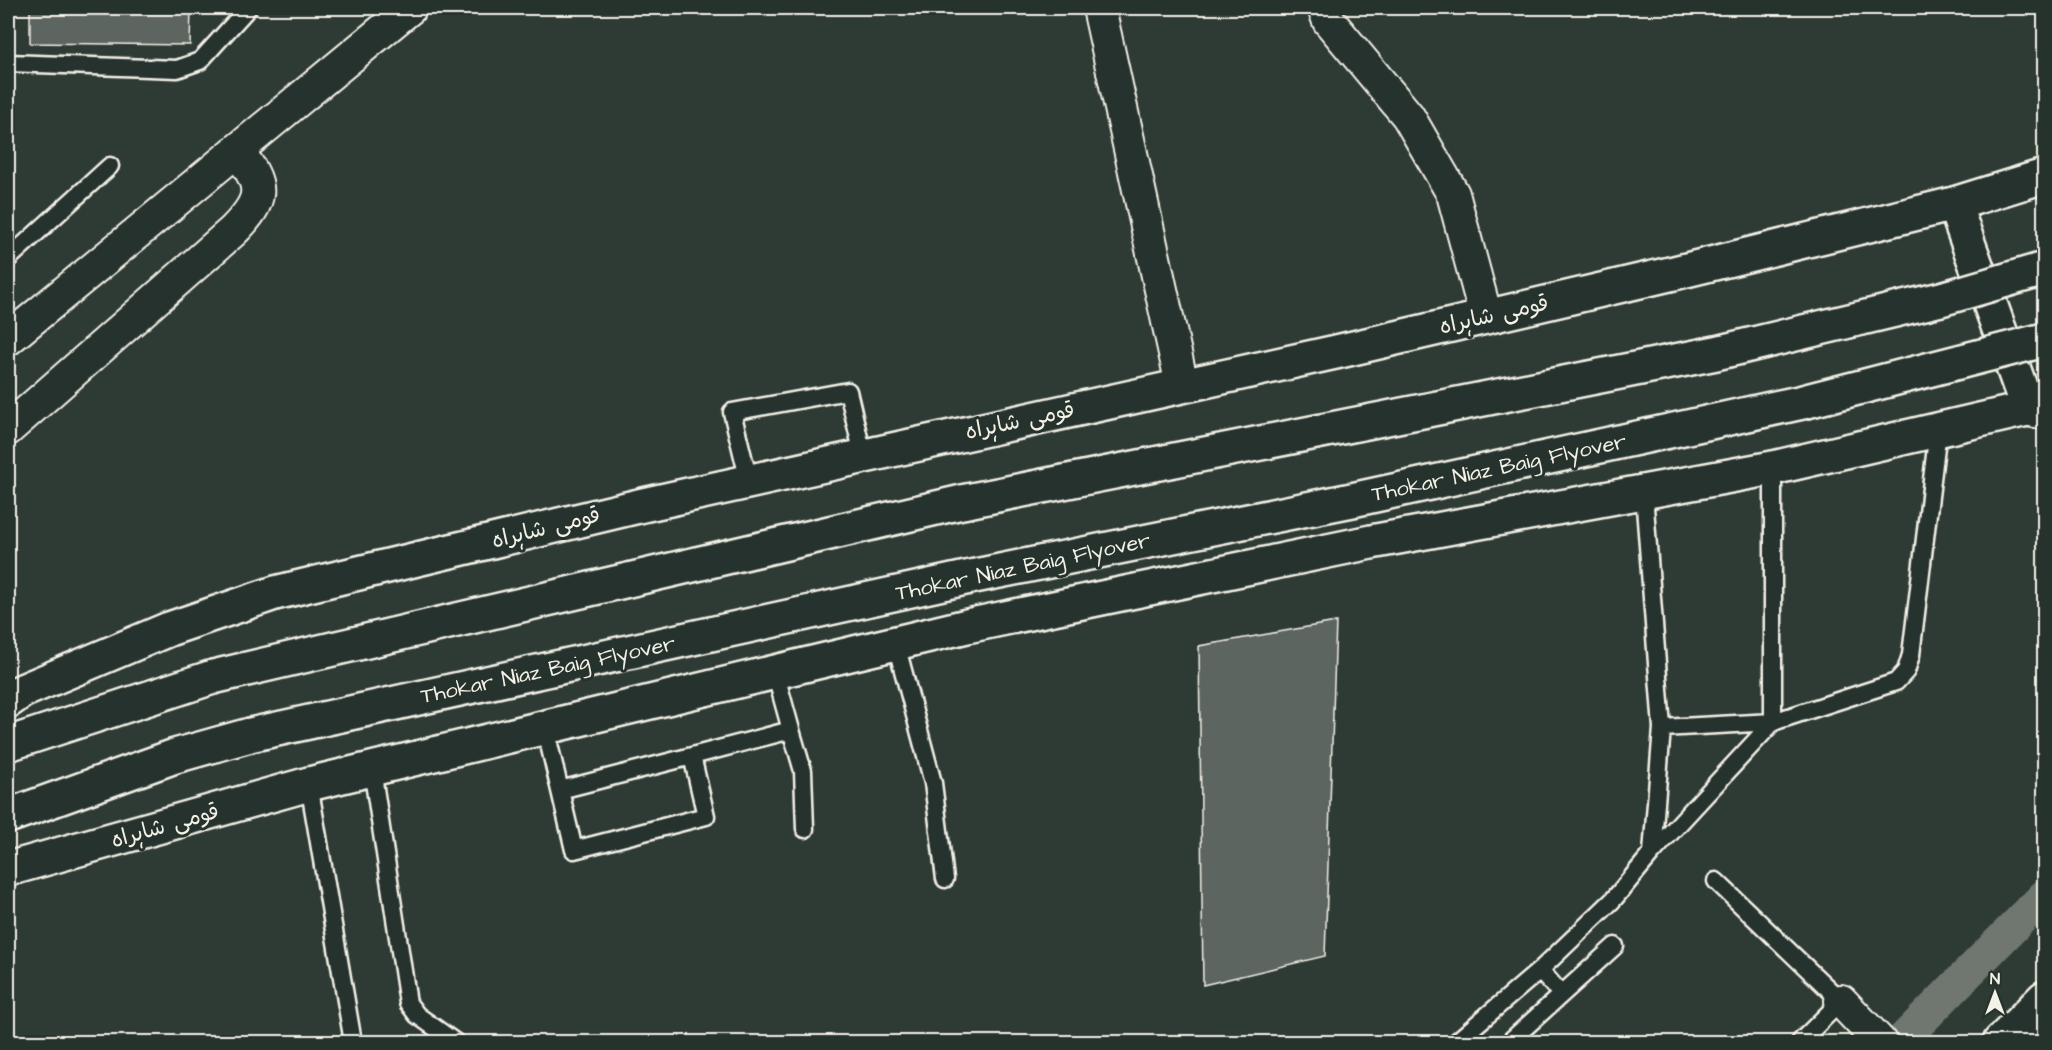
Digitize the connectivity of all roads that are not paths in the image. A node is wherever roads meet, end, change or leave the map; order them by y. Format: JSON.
{"nodes":[{"id":1,"x":248,"y":8,"type":"edge"},
{"id":2,"x":410,"y":8,"type":"edge"},
{"id":3,"x":1099,"y":8,"type":"edge"},
{"id":4,"x":1324,"y":8,"type":"edge"},
{"id":5,"x":8,"y":63,"type":"edge"},
{"id":6,"x":238,"y":152,"type":"junction"},
{"id":7,"x":111,"y":166,"type":"dead end"},
{"id":8,"x":2044,"y":176,"type":"edge"},
{"id":9,"x":1954,"y":204,"type":"junction"},
{"id":10,"x":8,"y":259,"type":"edge"},
{"id":11,"x":2044,"y":269,"type":"edge"},
{"id":12,"x":1486,"y":317,"type":"junction"},
{"id":13,"x":8,"y":339,"type":"edge"},
{"id":14,"x":2044,"y":340,"type":"edge"},
{"id":15,"x":1182,"y":385,"type":"junction"},
{"id":16,"x":2039,"y":408,"type":"edge"},
{"id":17,"x":8,"y":429,"type":"edge"},
{"id":18,"x":1938,"y":430,"type":"junction"},
{"id":19,"x":863,"y":455,"type":"junction"},
{"id":20,"x":1773,"y":468,"type":"junction"},
{"id":21,"x":749,"y":481,"type":"junction"},
{"id":22,"x":1644,"y":494,"type":"junction"},
{"id":23,"x":896,"y":644,"type":"junction"},
{"id":24,"x":775,"y":672,"type":"junction"},
{"id":25,"x":8,"y":701,"type":"edge"},
{"id":26,"x":1773,"y":722,"type":"junction"},
{"id":27,"x":545,"y":728,"type":"junction"},
{"id":28,"x":1662,"y":728,"type":"junction"},
{"id":29,"x":791,"y":730,"type":"junction"},
{"id":30,"x":8,"y":744,"type":"edge"},
{"id":31,"x":692,"y":756,"type":"junction"},
{"id":32,"x":372,"y":769,"type":"junction"},
{"id":33,"x":309,"y":784,"type":"junction"},
{"id":34,"x":560,"y":790,"type":"junction"},
{"id":35,"x":8,"y":816,"type":"edge"},
{"id":36,"x":805,"y":829,"type":"dead end"},
{"id":37,"x":1652,"y":853,"type":"junction"},
{"id":38,"x":8,"y":869,"type":"edge"},
{"id":39,"x":945,"y":879,"type":"dead end"},
{"id":40,"x":1716,"y":881,"type":"dead end"},
{"id":41,"x":1615,"y":946,"type":"dead end"},
{"id":42,"x":1540,"y":970,"type":"junction"},
{"id":43,"x":1561,"y":994,"type":"junction"},
{"id":44,"x":2044,"y":998,"type":"edge"},
{"id":45,"x":1841,"y":1001,"type":"junction"},
{"id":46,"x":2044,"y":1034,"type":"edge"},
{"id":47,"x":1875,"y":1037,"type":"edge"},
{"id":48,"x":353,"y":1042,"type":"edge"},
{"id":49,"x":455,"y":1042,"type":"edge"},
{"id":50,"x":1456,"y":1042,"type":"edge"},
{"id":51,"x":1509,"y":1042,"type":"edge"},
{"id":52,"x":1800,"y":1042,"type":"edge"},
{"id":53,"x":2000,"y":1042,"type":"edge"},
{"id":54,"x":2035,"y":1042,"type":"edge"}],
"edges":[{"from":1,"to":5,"type":"lane"},
{"from":2,"to":6,"type":"street"},
{"from":3,"to":15,"type":"street"},
{"from":4,"to":12,"type":"street"},
{"from":6,"to":13,"type":"street"},
{"from":6,"to":17,"type":"street"},
{"from":7,"to":10,"type":"lane"},
{"from":8,"to":9,"type":"main road","name":"قومی شاہراہ"},
{"from":9,"to":12,"type":"main road","name":"قومی شاہراہ"},
{"from":9,"to":16,"type":"main road"},
{"from":11,"to":30,"type":"main road","bridge":true},
{"from":12,"to":15,"type":"main road","name":"قومی شاہراہ"},
{"from":14,"to":35,"type":"main road","name":"Thokar Niaz Baig Flyover","bridge":true},
{"from":15,"to":19,"type":"main road","name":"قومی شاہراہ"},
{"from":16,"to":18,"type":"main road","name":"قومی شاہراہ"},
{"from":18,"to":20,"type":"main road","name":"قومی شاہراہ"},
{"from":18,"to":26,"type":"lane"},
{"from":19,"to":21,"type":"main road","name":"قومی شاہراہ"},
{"from":19,"to":21,"type":"lane"},
{"from":20,"to":22,"type":"main road","name":"قومی شاہراہ"},
{"from":20,"to":26,"type":"lane"},
{"from":21,"to":25,"type":"main road","name":"قومی شاہراہ"},
{"from":22,"to":23,"type":"main road","name":"قومی شاہراہ"},
{"from":22,"to":28,"type":"lane"},
{"from":23,"to":24,"type":"main road","name":"قومی شاہراہ"},
{"from":23,"to":39,"type":"lane"},
{"from":24,"to":27,"type":"main road","name":"قومی شاہراہ"},
{"from":24,"to":29,"type":"lane"},
{"from":26,"to":28,"type":"lane"},
{"from":26,"to":37,"type":"lane"},
{"from":27,"to":32,"type":"main road","name":"قومی شاہراہ"},
{"from":27,"to":34,"type":"lane"},
{"from":28,"to":37,"type":"lane"},
{"from":29,"to":31,"type":"lane"},
{"from":29,"to":36,"type":"lane"},
{"from":31,"to":34,"type":"lane"},
{"from":31,"to":34,"type":"lane"},
{"from":32,"to":33,"type":"main road","name":"قومی شاہراہ"},
{"from":32,"to":49,"type":"lane"},
{"from":33,"to":38,"type":"main road","name":"قومی شاہراہ"},
{"from":33,"to":48,"type":"lane"},
{"from":37,"to":42,"type":"lane"},
{"from":40,"to":45,"type":"lane"},
{"from":41,"to":43,"type":"lane"},
{"from":42,"to":43,"type":"lane"},
{"from":42,"to":50,"type":"lane"},
{"from":43,"to":51,"type":"lane"},
{"from":44,"to":53,"type":"main road"},
{"from":45,"to":47,"type":"street"},
{"from":45,"to":52,"type":"lane"},
{"from":46,"to":54,"type":"main road"}]}
